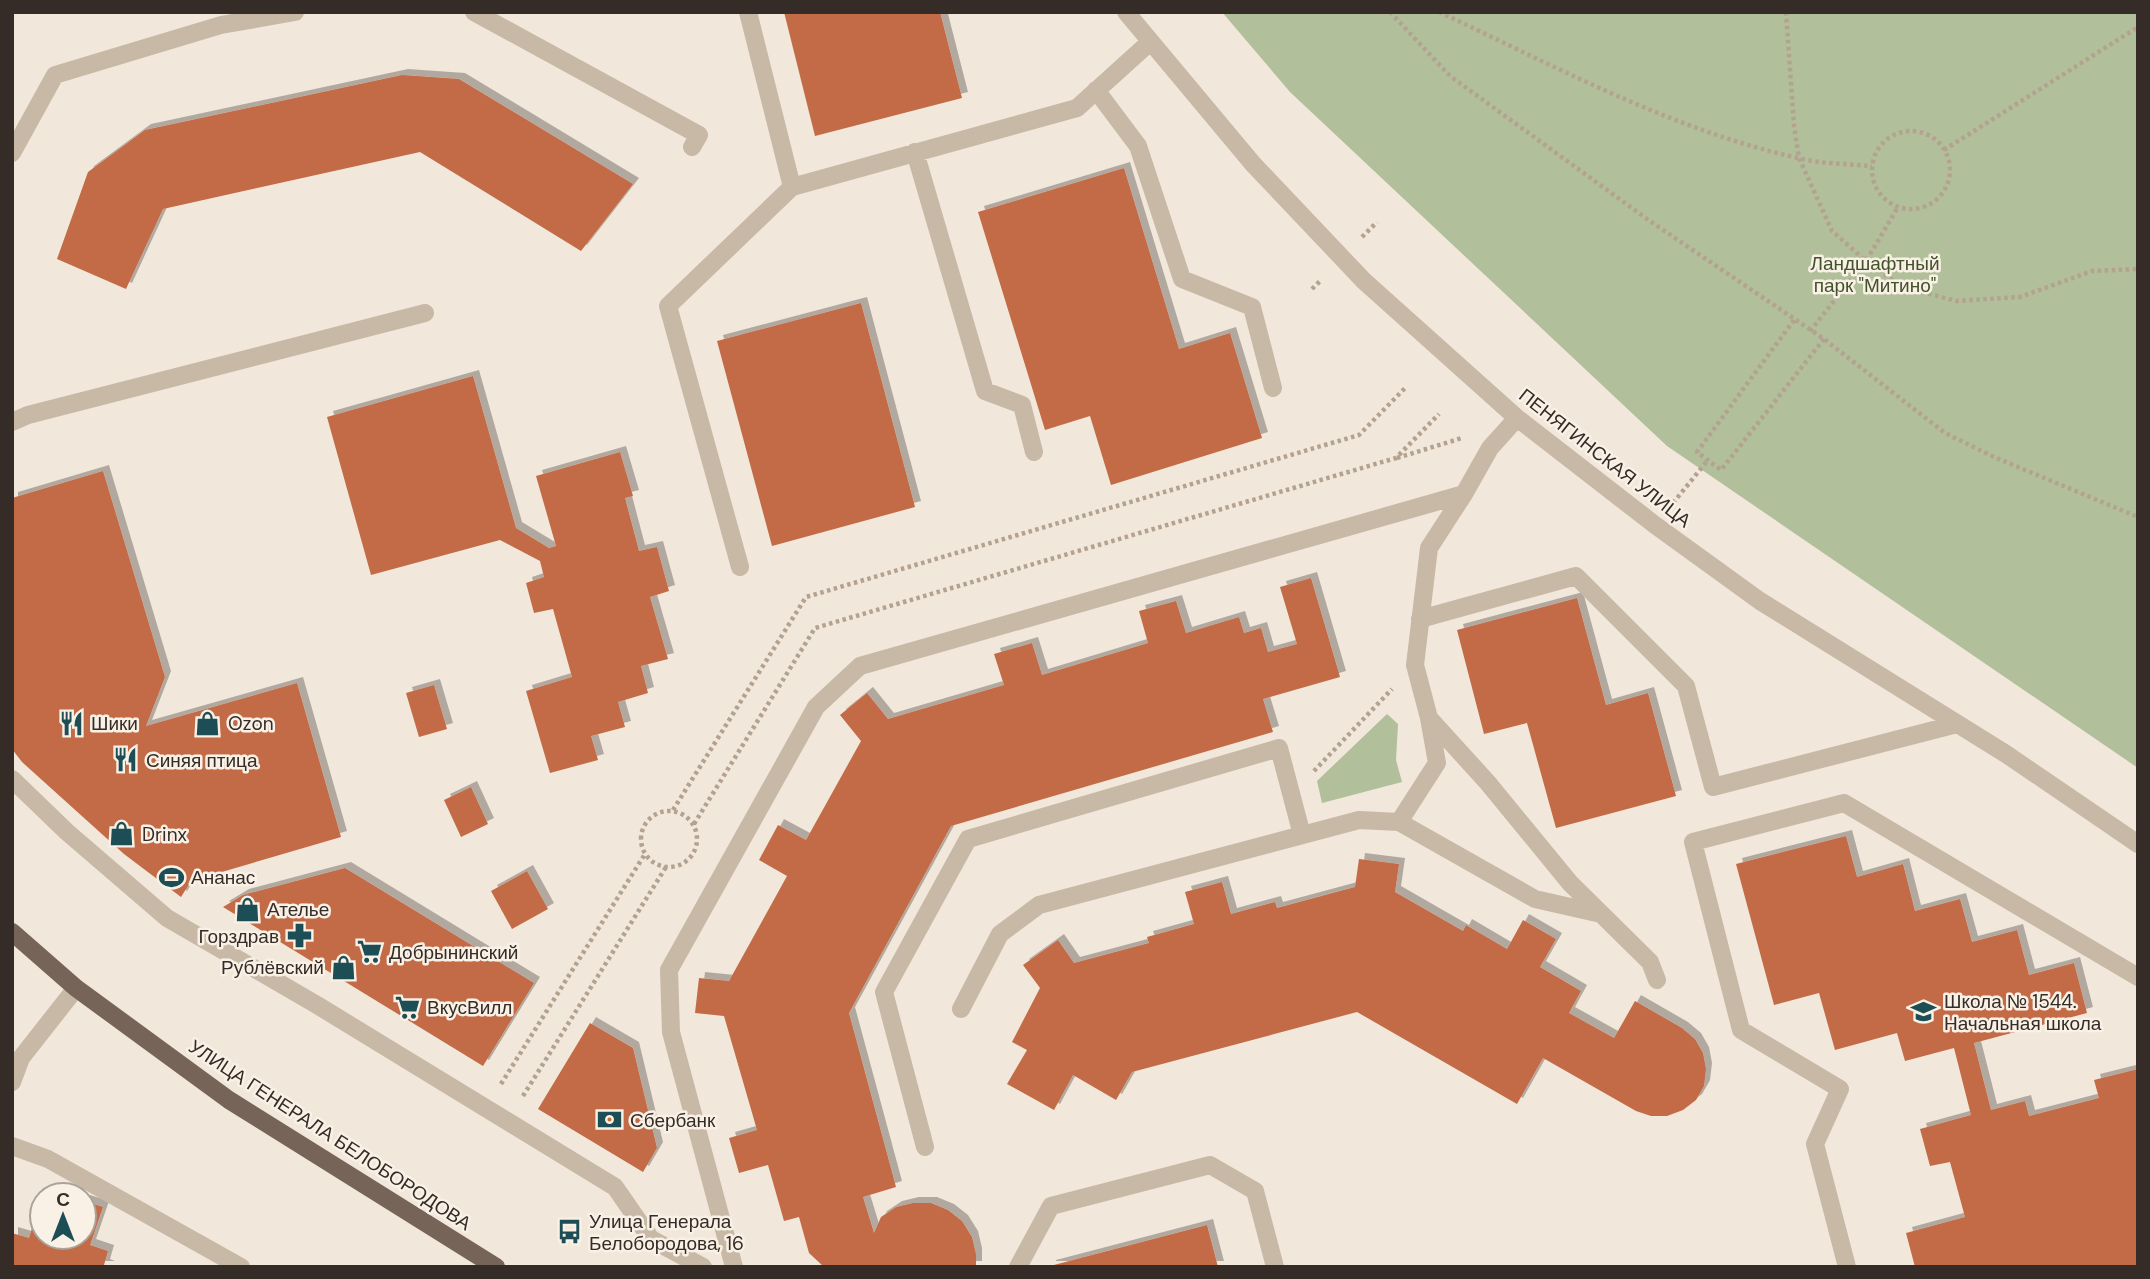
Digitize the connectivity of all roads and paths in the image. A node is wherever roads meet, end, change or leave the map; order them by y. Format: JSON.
{"nodes":[{"id":1,"x":295,"y":12,"type":"edge"},
{"id":2,"x":474,"y":12,"type":"edge"},
{"id":3,"x":748,"y":12,"type":"edge"},
{"id":4,"x":1126,"y":12,"type":"edge"},
{"id":5,"x":1390,"y":12,"type":"edge"},
{"id":6,"x":1439,"y":12,"type":"edge"},
{"id":7,"x":1786,"y":12,"type":"edge"},
{"id":8,"x":219,"y":18,"type":"edge"},
{"id":9,"x":2138,"y":27,"type":"edge"},
{"id":10,"x":1150,"y":42,"type":"junction"},
{"id":11,"x":1096,"y":90,"type":"junction"},
{"id":12,"x":692,"y":147,"type":"dead end"},
{"id":13,"x":1944,"y":150,"type":"junction"},
{"id":14,"x":915,"y":152,"type":"junction"},
{"id":15,"x":12,"y":153,"type":"edge"},
{"id":16,"x":1799,"y":158,"type":"junction"},
{"id":17,"x":1872,"y":166,"type":"junction"},
{"id":18,"x":792,"y":187,"type":"junction"},
{"id":19,"x":1898,"y":207,"type":"junction"},
{"id":20,"x":1377,"y":222,"type":"dead end"},
{"id":21,"x":1356,"y":243,"type":"dead end"},
{"id":22,"x":1866,"y":261,"type":"junction"},
{"id":23,"x":2138,"y":269,"type":"edge"},
{"id":24,"x":1320,"y":281,"type":"dead end"},
{"id":25,"x":1312,"y":289,"type":"dead end"},
{"id":26,"x":425,"y":313,"type":"dead end"},
{"id":27,"x":1794,"y":320,"type":"junction"},
{"id":28,"x":1810,"y":331,"type":"junction"},
{"id":29,"x":1824,"y":339,"type":"junction"},
{"id":30,"x":1407,"y":386,"type":"dead end"},
{"id":31,"x":1273,"y":388,"type":"dead end"},
{"id":32,"x":1517,"y":418,"type":"junction"},
{"id":33,"x":12,"y":422,"type":"edge"},
{"id":34,"x":1471,"y":435,"type":"dead end"},
{"id":35,"x":1034,"y":452,"type":"dead end"},
{"id":36,"x":1396,"y":458,"type":"dead end"},
{"id":37,"x":1708,"y":460,"type":"junction"},
{"id":38,"x":1464,"y":494,"type":"junction"},
{"id":39,"x":1669,"y":507,"type":"dead end"},
{"id":40,"x":2138,"y":517,"type":"edge"},
{"id":41,"x":740,"y":568,"type":"dead end"},
{"id":42,"x":1420,"y":619,"type":"junction"},
{"id":43,"x":1415,"y":665,"type":"junction"},
{"id":44,"x":1429,"y":718,"type":"junction"},
{"id":45,"x":1957,"y":724,"type":"junction"},
{"id":46,"x":12,"y":779,"type":"edge"},
{"id":47,"x":1291,"y":794,"type":"junction"},
{"id":48,"x":673,"y":810,"type":"junction"},
{"id":49,"x":1399,"y":822,"type":"junction"},
{"id":50,"x":1302,"y":835,"type":"junction"},
{"id":51,"x":2138,"y":844,"type":"edge"},
{"id":52,"x":645,"y":853,"type":"junction"},
{"id":53,"x":666,"y":867,"type":"junction"},
{"id":54,"x":1602,"y":914,"type":"junction"},
{"id":55,"x":12,"y":932,"type":"edge"},
{"id":56,"x":2138,"y":977,"type":"edge"},
{"id":57,"x":1657,"y":980,"type":"dead end"},
{"id":58,"x":76,"y":988,"type":"junction"},
{"id":59,"x":961,"y":1009,"type":"dead end"},
{"id":60,"x":12,"y":1083,"type":"edge"},
{"id":61,"x":486,"y":1108,"type":"junction"},
{"id":62,"x":507,"y":1121,"type":"junction"},
{"id":63,"x":12,"y":1146,"type":"edge"},
{"id":64,"x":925,"y":1147,"type":"dead end"},
{"id":65,"x":493,"y":1266,"type":"edge"},
{"id":66,"x":241,"y":1267,"type":"edge"},
{"id":67,"x":703,"y":1267,"type":"edge"},
{"id":68,"x":734,"y":1267,"type":"edge"},
{"id":69,"x":1018,"y":1267,"type":"edge"},
{"id":70,"x":1275,"y":1267,"type":"edge"},
{"id":71,"x":1847,"y":1267,"type":"edge"}],
"edges":[{"from":1,"to":8,"type":"street"},
{"from":2,"to":12,"type":"street"},
{"from":3,"to":18,"type":"street"},
{"from":4,"to":10,"type":"street","name":"ПЕНЯГИНСКАЯ УЛИЦА"},
{"from":5,"to":27,"type":"path"},
{"from":6,"to":16,"type":"path"},
{"from":7,"to":16,"type":"path"},
{"from":8,"to":15,"type":"street"},
{"from":9,"to":13,"type":"path"},
{"from":10,"to":11,"type":"street"},
{"from":10,"to":32,"type":"street","name":"ПЕНЯГИНСКАЯ УЛИЦА"},
{"from":11,"to":14,"type":"street"},
{"from":11,"to":31,"type":"street"},
{"from":13,"to":17,"type":"path"},
{"from":13,"to":19,"type":"path"},
{"from":14,"to":18,"type":"street"},
{"from":14,"to":35,"type":"street"},
{"from":16,"to":17,"type":"path"},
{"from":16,"to":22,"type":"path"},
{"from":17,"to":19,"type":"path"},
{"from":18,"to":41,"type":"street"},
{"from":19,"to":22,"type":"path"},
{"from":20,"to":21,"type":"path"},
{"from":22,"to":23,"type":"path"},
{"from":22,"to":28,"type":"path"},
{"from":24,"to":25,"type":"path"},
{"from":26,"to":33,"type":"street"},
{"from":27,"to":28,"type":"path"},
{"from":27,"to":37,"type":"path"},
{"from":28,"to":29,"type":"path"},
{"from":29,"to":37,"type":"path"},
{"from":29,"to":40,"type":"path"},
{"from":30,"to":48,"type":"path"},
{"from":32,"to":38,"type":"street"},
{"from":32,"to":45,"type":"street","name":"ПЕНЯГИНСКАЯ УЛИЦА"},
{"from":34,"to":36,"type":"path"},
{"from":37,"to":39,"type":"path"},
{"from":38,"to":42,"type":"street"},
{"from":38,"to":68,"type":"street"},
{"from":42,"to":43,"type":"street"},
{"from":42,"to":45,"type":"street"},
{"from":43,"to":44,"type":"street"},
{"from":43,"to":47,"type":"path"},
{"from":44,"to":49,"type":"street"},
{"from":44,"to":54,"type":"street"},
{"from":45,"to":51,"type":"street","name":"ПЕНЯГИНСКАЯ УЛИЦА"},
{"from":46,"to":61,"type":"street"},
{"from":47,"to":50,"type":"street"},
{"from":47,"to":64,"type":"street"},
{"from":48,"to":52,"type":"path"},
{"from":48,"to":53,"type":"path"},
{"from":49,"to":50,"type":"street"},
{"from":49,"to":54,"type":"street"},
{"from":50,"to":59,"type":"street"},
{"from":52,"to":53,"type":"path"},
{"from":52,"to":61,"type":"path"},
{"from":53,"to":62,"type":"path"},
{"from":54,"to":57,"type":"street"},
{"from":55,"to":58,"type":"main road","name":"УЛИЦА ГЕНЕРАЛА БЕЛОБОРОДОВА"},
{"from":56,"to":71,"type":"street"},
{"from":58,"to":60,"type":"street"},
{"from":58,"to":65,"type":"main road","name":"УЛИЦА ГЕНЕРАЛА БЕЛОБОРОДОВА"},
{"from":61,"to":62,"type":"street"},
{"from":62,"to":67,"type":"street"},
{"from":63,"to":66,"type":"street"},
{"from":69,"to":70,"type":"street"}]}
